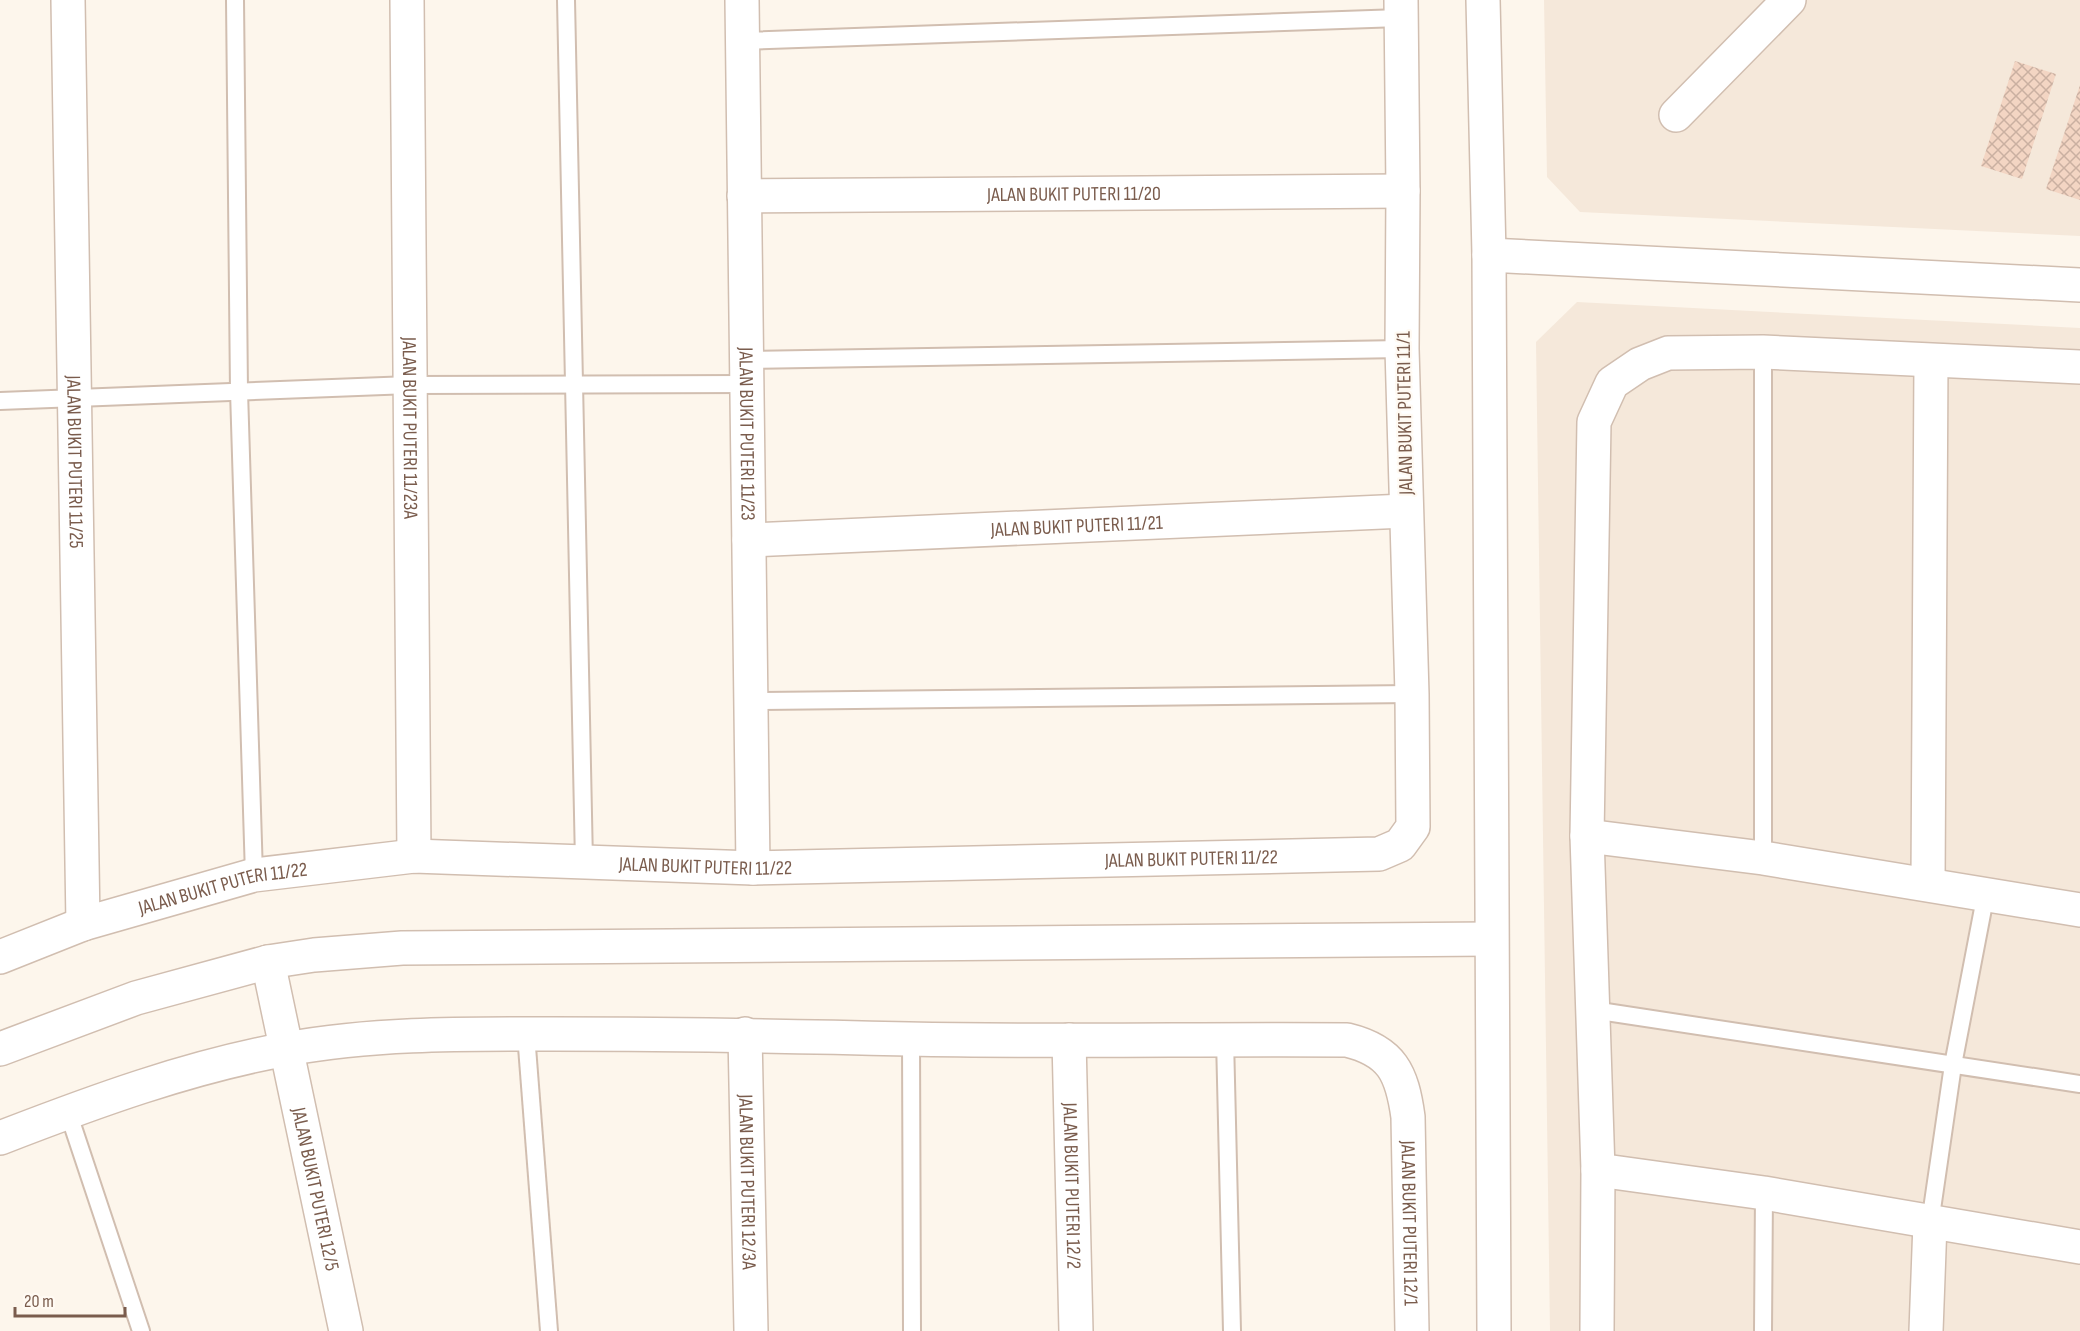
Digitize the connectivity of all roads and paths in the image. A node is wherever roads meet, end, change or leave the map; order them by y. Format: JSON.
{"nodes":[{"id":1,"x":68,"y":0,"type":"edge"},
{"id":2,"x":235,"y":0,"type":"edge"},
{"id":3,"x":407,"y":0,"type":"edge"},
{"id":4,"x":566,"y":0,"type":"edge"},
{"id":5,"x":742,"y":0,"type":"edge"},
{"id":6,"x":1483,"y":0,"type":"edge"},
{"id":7,"x":1789,"y":0,"type":"edge"},
{"id":8,"x":1400,"y":9,"type":"edge"},
{"id":9,"x":743,"y":41,"type":"junction"},
{"id":10,"x":1676,"y":115,"type":"dead end"},
{"id":11,"x":1403,"y":191,"type":"junction"},
{"id":12,"x":744,"y":196,"type":"junction"},
{"id":13,"x":1489,"y":255,"type":"junction"},
{"id":14,"x":2080,"y":285,"type":"edge"},
{"id":15,"x":1402,"y":349,"type":"junction"},
{"id":16,"x":1763,"y":352,"type":"junction"},
{"id":17,"x":1931,"y":361,"type":"junction"},
{"id":18,"x":2080,"y":367,"type":"edge"},
{"id":19,"x":747,"y":372,"type":"junction"},
{"id":20,"x":574,"y":384,"type":"junction"},
{"id":21,"x":410,"y":385,"type":"junction"},
{"id":22,"x":239,"y":391,"type":"junction"},
{"id":23,"x":74,"y":397,"type":"junction"},
{"id":24,"x":0,"y":401,"type":"edge"},
{"id":25,"x":1405,"y":511,"type":"junction"},
{"id":26,"x":749,"y":540,"type":"junction"},
{"id":27,"x":1412,"y":694,"type":"junction"},
{"id":28,"x":751,"y":701,"type":"junction"},
{"id":29,"x":1413,"y":827,"type":"joint"},
{"id":30,"x":1587,"y":837,"type":"junction"},
{"id":31,"x":414,"y":856,"type":"junction"},
{"id":32,"x":1763,"y":858,"type":"junction"},
{"id":33,"x":584,"y":862,"type":"junction"},
{"id":34,"x":753,"y":868,"type":"junction"},
{"id":35,"x":254,"y":875,"type":"junction"},
{"id":36,"x":1928,"y":883,"type":"junction"},
{"id":37,"x":1986,"y":893,"type":"junction"},
{"id":38,"x":2080,"y":910,"type":"edge"},
{"id":39,"x":83,"y":924,"type":"junction"},
{"id":40,"x":1491,"y":939,"type":"junction"},
{"id":41,"x":0,"y":957,"type":"edge"},
{"id":42,"x":268,"y":962,"type":"junction"},
{"id":43,"x":1593,"y":1010,"type":"junction"},
{"id":44,"x":526,"y":1034,"type":"junction"},
{"id":45,"x":745,"y":1034,"type":"junction"},
{"id":46,"x":911,"y":1039,"type":"junction"},
{"id":47,"x":1225,"y":1039,"type":"junction"},
{"id":48,"x":1069,"y":1040,"type":"junction"},
{"id":49,"x":288,"y":1049,"type":"junction"},
{"id":50,"x":0,"y":1050,"type":"edge"},
{"id":51,"x":1953,"y":1065,"type":"junction"},
{"id":52,"x":2080,"y":1084,"type":"edge"},
{"id":53,"x":68,"y":1112,"type":"junction"},
{"id":54,"x":0,"y":1138,"type":"edge"},
{"id":55,"x":1599,"y":1170,"type":"junction"},
{"id":56,"x":1764,"y":1193,"type":"junction"},
{"id":57,"x":1930,"y":1223,"type":"junction"},
{"id":58,"x":2080,"y":1247,"type":"edge"},
{"id":59,"x":141,"y":1331,"type":"edge"},
{"id":60,"x":346,"y":1331,"type":"edge"},
{"id":61,"x":549,"y":1331,"type":"edge"},
{"id":62,"x":751,"y":1331,"type":"edge"},
{"id":63,"x":912,"y":1331,"type":"edge"},
{"id":64,"x":1076,"y":1331,"type":"edge"},
{"id":65,"x":1232,"y":1331,"type":"edge"},
{"id":66,"x":1412,"y":1331,"type":"edge"},
{"id":67,"x":1494,"y":1331,"type":"edge"},
{"id":68,"x":1597,"y":1331,"type":"edge"},
{"id":69,"x":1763,"y":1331,"type":"edge"},
{"id":70,"x":1926,"y":1331,"type":"edge"}],
"edges":[{"from":1,"to":23,"type":"street","name":"JALAN BUKIT PUTERI 11/25"},
{"from":2,"to":22,"type":"lane"},
{"from":3,"to":21,"type":"street","name":"JALAN BUKIT PUTERI 11/23A"},
{"from":4,"to":20,"type":"lane"},
{"from":5,"to":9,"type":"street","name":"JALAN BUKIT PUTERI 11/23"},
{"from":6,"to":13,"type":"street"},
{"from":7,"to":10,"type":"street"},
{"from":8,"to":9,"type":"lane"},
{"from":8,"to":11,"type":"street","name":"JALAN BUKIT PUTERI 11/1"},
{"from":9,"to":12,"type":"street","name":"JALAN BUKIT PUTERI 11/23"},
{"from":11,"to":12,"type":"street","name":"JALAN BUKIT PUTERI 11/20"},
{"from":11,"to":15,"type":"street","name":"JALAN BUKIT PUTERI 11/1"},
{"from":12,"to":19,"type":"street","name":"JALAN BUKIT PUTERI 11/23"},
{"from":13,"to":14,"type":"street"},
{"from":13,"to":40,"type":"street"},
{"from":15,"to":19,"type":"lane"},
{"from":15,"to":25,"type":"street","name":"JALAN BUKIT PUTERI 11/1"},
{"from":16,"to":17,"type":"street"},
{"from":16,"to":30,"type":"street"},
{"from":16,"to":32,"type":"lane"},
{"from":17,"to":18,"type":"street"},
{"from":17,"to":36,"type":"street"},
{"from":19,"to":20,"type":"lane"},
{"from":19,"to":26,"type":"street","name":"JALAN BUKIT PUTERI 11/23"},
{"from":20,"to":21,"type":"lane"},
{"from":20,"to":33,"type":"lane"},
{"from":21,"to":22,"type":"lane"},
{"from":21,"to":31,"type":"street","name":"JALAN BUKIT PUTERI 11/23A"},
{"from":22,"to":23,"type":"lane"},
{"from":22,"to":35,"type":"lane"},
{"from":23,"to":24,"type":"lane"},
{"from":23,"to":39,"type":"street","name":"JALAN BUKIT PUTERI 11/25"},
{"from":25,"to":26,"type":"street","name":"JALAN BUKIT PUTERI 11/21"},
{"from":25,"to":27,"type":"street","name":"JALAN BUKIT PUTERI 11/1"},
{"from":26,"to":28,"type":"street","name":"JALAN BUKIT PUTERI 11/23"},
{"from":27,"to":28,"type":"lane"},
{"from":27,"to":29,"type":"street","name":"JALAN BUKIT PUTERI 11/1"},
{"from":28,"to":34,"type":"street","name":"JALAN BUKIT PUTERI 11/23"},
{"from":29,"to":34,"type":"street","name":"JALAN BUKIT PUTERI 11/22"},
{"from":30,"to":32,"type":"street"},
{"from":30,"to":43,"type":"street"},
{"from":31,"to":33,"type":"street","name":"JALAN BUKIT PUTERI 11/22"},
{"from":31,"to":35,"type":"street","name":"JALAN BUKIT PUTERI 11/22"},
{"from":32,"to":36,"type":"street"},
{"from":33,"to":34,"type":"street","name":"JALAN BUKIT PUTERI 11/22"},
{"from":35,"to":39,"type":"street","name":"JALAN BUKIT PUTERI 11/22"},
{"from":36,"to":37,"type":"street"},
{"from":37,"to":38,"type":"street"},
{"from":37,"to":51,"type":"lane"},
{"from":39,"to":41,"type":"street","name":"JALAN BUKIT PUTERI 11/22"},
{"from":40,"to":42,"type":"street"},
{"from":40,"to":67,"type":"street"},
{"from":42,"to":49,"type":"street","name":"JALAN BUKIT PUTERI 12/5"},
{"from":42,"to":50,"type":"street"},
{"from":43,"to":51,"type":"lane"},
{"from":43,"to":55,"type":"street"},
{"from":44,"to":45,"type":"street","name":"JALAN BUKIT PUTERI 12/1"},
{"from":44,"to":49,"type":"street","name":"JALAN BUKIT PUTERI 12/1"},
{"from":44,"to":61,"type":"lane"},
{"from":45,"to":46,"type":"street","name":"JALAN BUKIT PUTERI 12/1"},
{"from":45,"to":62,"type":"street","name":"JALAN BUKIT PUTERI 12/3A"},
{"from":46,"to":48,"type":"street","name":"JALAN BUKIT PUTERI 12/1"},
{"from":46,"to":63,"type":"lane"},
{"from":47,"to":48,"type":"street","name":"JALAN BUKIT PUTERI 12/1"},
{"from":47,"to":65,"type":"lane"},
{"from":47,"to":66,"type":"street","name":"JALAN BUKIT PUTERI 12/1"},
{"from":48,"to":64,"type":"street","name":"JALAN BUKIT PUTERI 12/2"},
{"from":49,"to":53,"type":"street","name":"JALAN BUKIT PUTERI 12/1"},
{"from":49,"to":60,"type":"street","name":"JALAN BUKIT PUTERI 12/5"},
{"from":51,"to":52,"type":"lane"},
{"from":51,"to":57,"type":"lane"},
{"from":53,"to":54,"type":"street","name":"JALAN BUKIT PUTERI 12/1"},
{"from":53,"to":59,"type":"lane"},
{"from":55,"to":56,"type":"street"},
{"from":55,"to":68,"type":"street"},
{"from":56,"to":57,"type":"street"},
{"from":56,"to":69,"type":"lane"},
{"from":57,"to":58,"type":"street"},
{"from":57,"to":70,"type":"street"}]}
